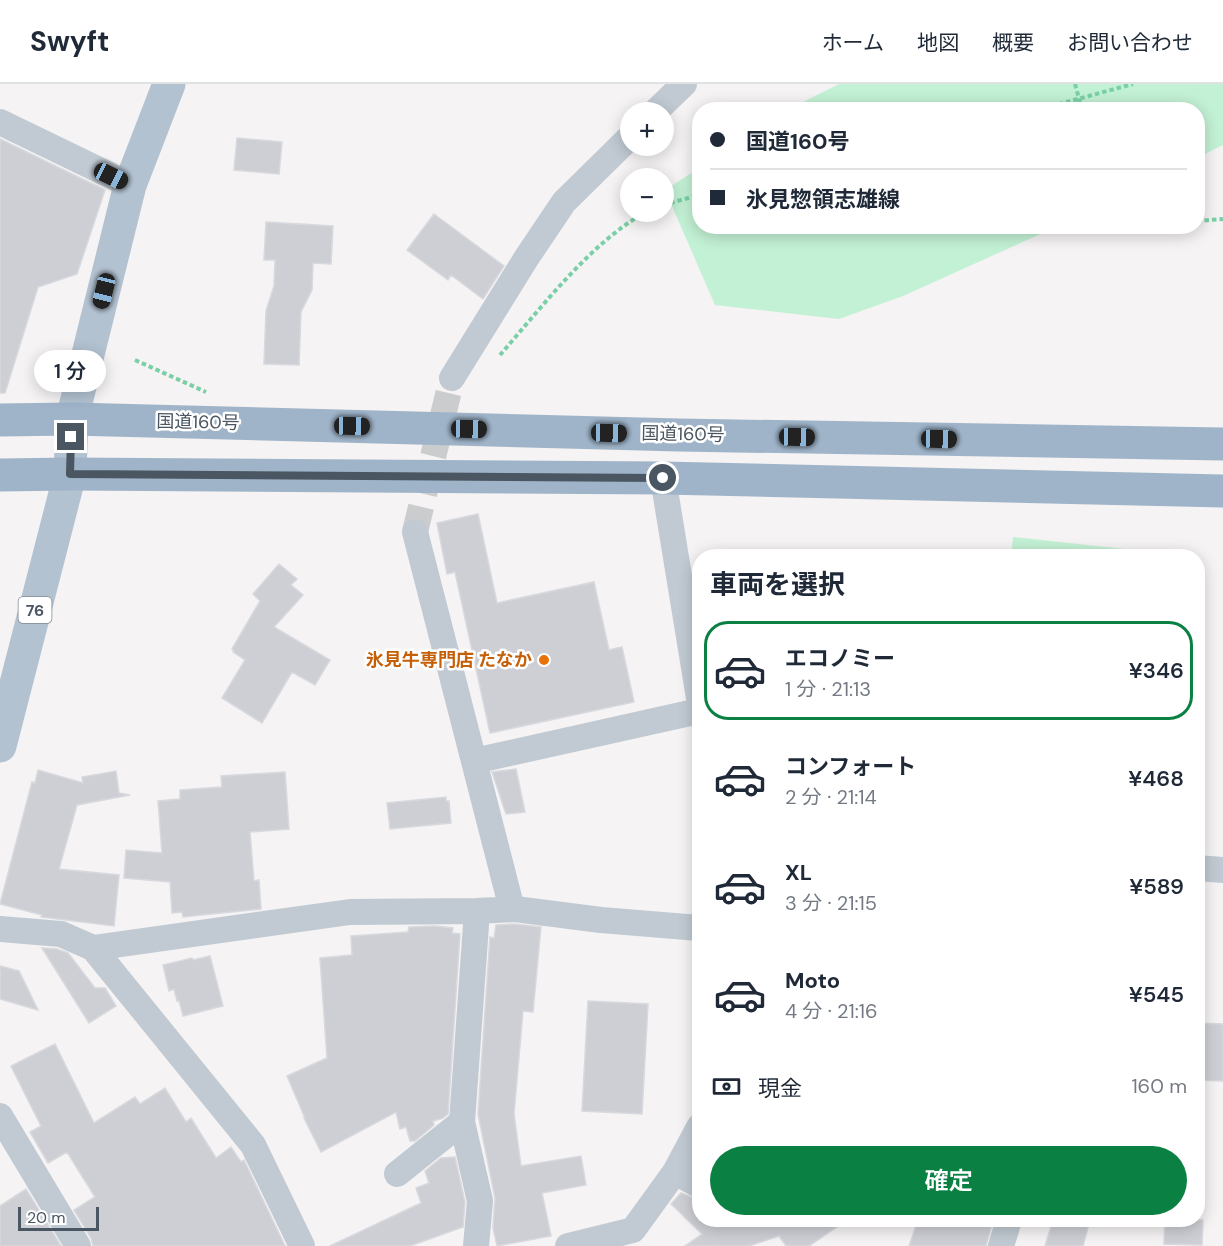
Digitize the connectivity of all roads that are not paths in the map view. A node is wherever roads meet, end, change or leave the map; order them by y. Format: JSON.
{"nodes":[{"id":1,"x":169,"y":84,"type":"edge"},
{"id":2,"x":684,"y":84,"type":"edge"},
{"id":3,"x":665,"y":102,"type":"edge"},
{"id":4,"x":0,"y":122,"type":"edge"},
{"id":5,"x":620,"y":147,"type":"edge"},
{"id":6,"x":130,"y":185,"type":"junction"},
{"id":7,"x":452,"y":378,"type":"tunnel mouth"},
{"id":8,"x":72,"y":419,"type":"junction"},
{"id":9,"x":0,"y":420,"type":"edge"},
{"id":10,"x":1223,"y":444,"type":"edge"},
{"id":11,"x":70,"y":474,"type":"junction"},
{"id":12,"x":0,"y":475,"type":"edge"},
{"id":13,"x":663,"y":478,"type":"junction"},
{"id":14,"x":1223,"y":490,"type":"edge"},
{"id":15,"x":415,"y":532,"type":"tunnel mouth"},
{"id":16,"x":692,"y":655,"type":"edge"},
{"id":17,"x":692,"y":713,"type":"edge"},
{"id":18,"x":0,"y":746,"type":"edge"},
{"id":19,"x":474,"y":761,"type":"junction"},
{"id":20,"x":1205,"y":869,"type":"edge"},
{"id":21,"x":1223,"y":870,"type":"edge"},
{"id":22,"x":512,"y":909,"type":"junction"},
{"id":23,"x":477,"y":912,"type":"junction"},
{"id":24,"x":692,"y":927,"type":"edge"},
{"id":25,"x":0,"y":929,"type":"edge"},
{"id":26,"x":93,"y":948,"type":"junction"},
{"id":27,"x":0,"y":1116,"type":"edge"},
{"id":28,"x":462,"y":1122,"type":"junction"},
{"id":29,"x":692,"y":1140,"type":"edge"},
{"id":30,"x":675,"y":1172,"type":"junction"},
{"id":31,"x":397,"y":1174,"type":"dead end"},
{"id":32,"x":692,"y":1181,"type":"edge"},
{"id":33,"x":1007,"y":1227,"type":"edge"},
{"id":34,"x":78,"y":1246,"type":"edge"},
{"id":35,"x":302,"y":1246,"type":"edge"},
{"id":36,"x":476,"y":1246,"type":"edge"},
{"id":37,"x":568,"y":1246,"type":"edge"},
{"id":38,"x":1001,"y":1246,"type":"edge"}],
"edges":[{"from":1,"to":6,"type":"main road","number":"76"},
{"from":2,"to":3,"type":"street"},
{"from":4,"to":6,"type":"street"},
{"from":5,"to":7,"type":"street"},
{"from":6,"to":8,"type":"main road","number":"76"},
{"from":8,"to":9,"type":"highway","name":"国道160号"},
{"from":8,"to":10,"type":"highway","name":"国道160号"},
{"from":8,"to":11,"type":"main road","number":"76"},
{"from":11,"to":12,"type":"highway"},
{"from":11,"to":13,"type":"highway"},
{"from":11,"to":18,"type":"main road","number":"76"},
{"from":13,"to":14,"type":"highway"},
{"from":13,"to":16,"type":"street"},
{"from":15,"to":19,"type":"street"},
{"from":17,"to":19,"type":"street"},
{"from":19,"to":22,"type":"street"},
{"from":20,"to":21,"type":"street"},
{"from":22,"to":23,"type":"street"},
{"from":22,"to":24,"type":"street"},
{"from":23,"to":26,"type":"street"},
{"from":23,"to":28,"type":"street"},
{"from":25,"to":26,"type":"street"},
{"from":26,"to":35,"type":"street"},
{"from":27,"to":34,"type":"street"},
{"from":28,"to":31,"type":"street"},
{"from":28,"to":36,"type":"street"},
{"from":29,"to":30,"type":"street"},
{"from":30,"to":32,"type":"street"},
{"from":30,"to":37,"type":"street"},
{"from":33,"to":38,"type":"street"}]}
